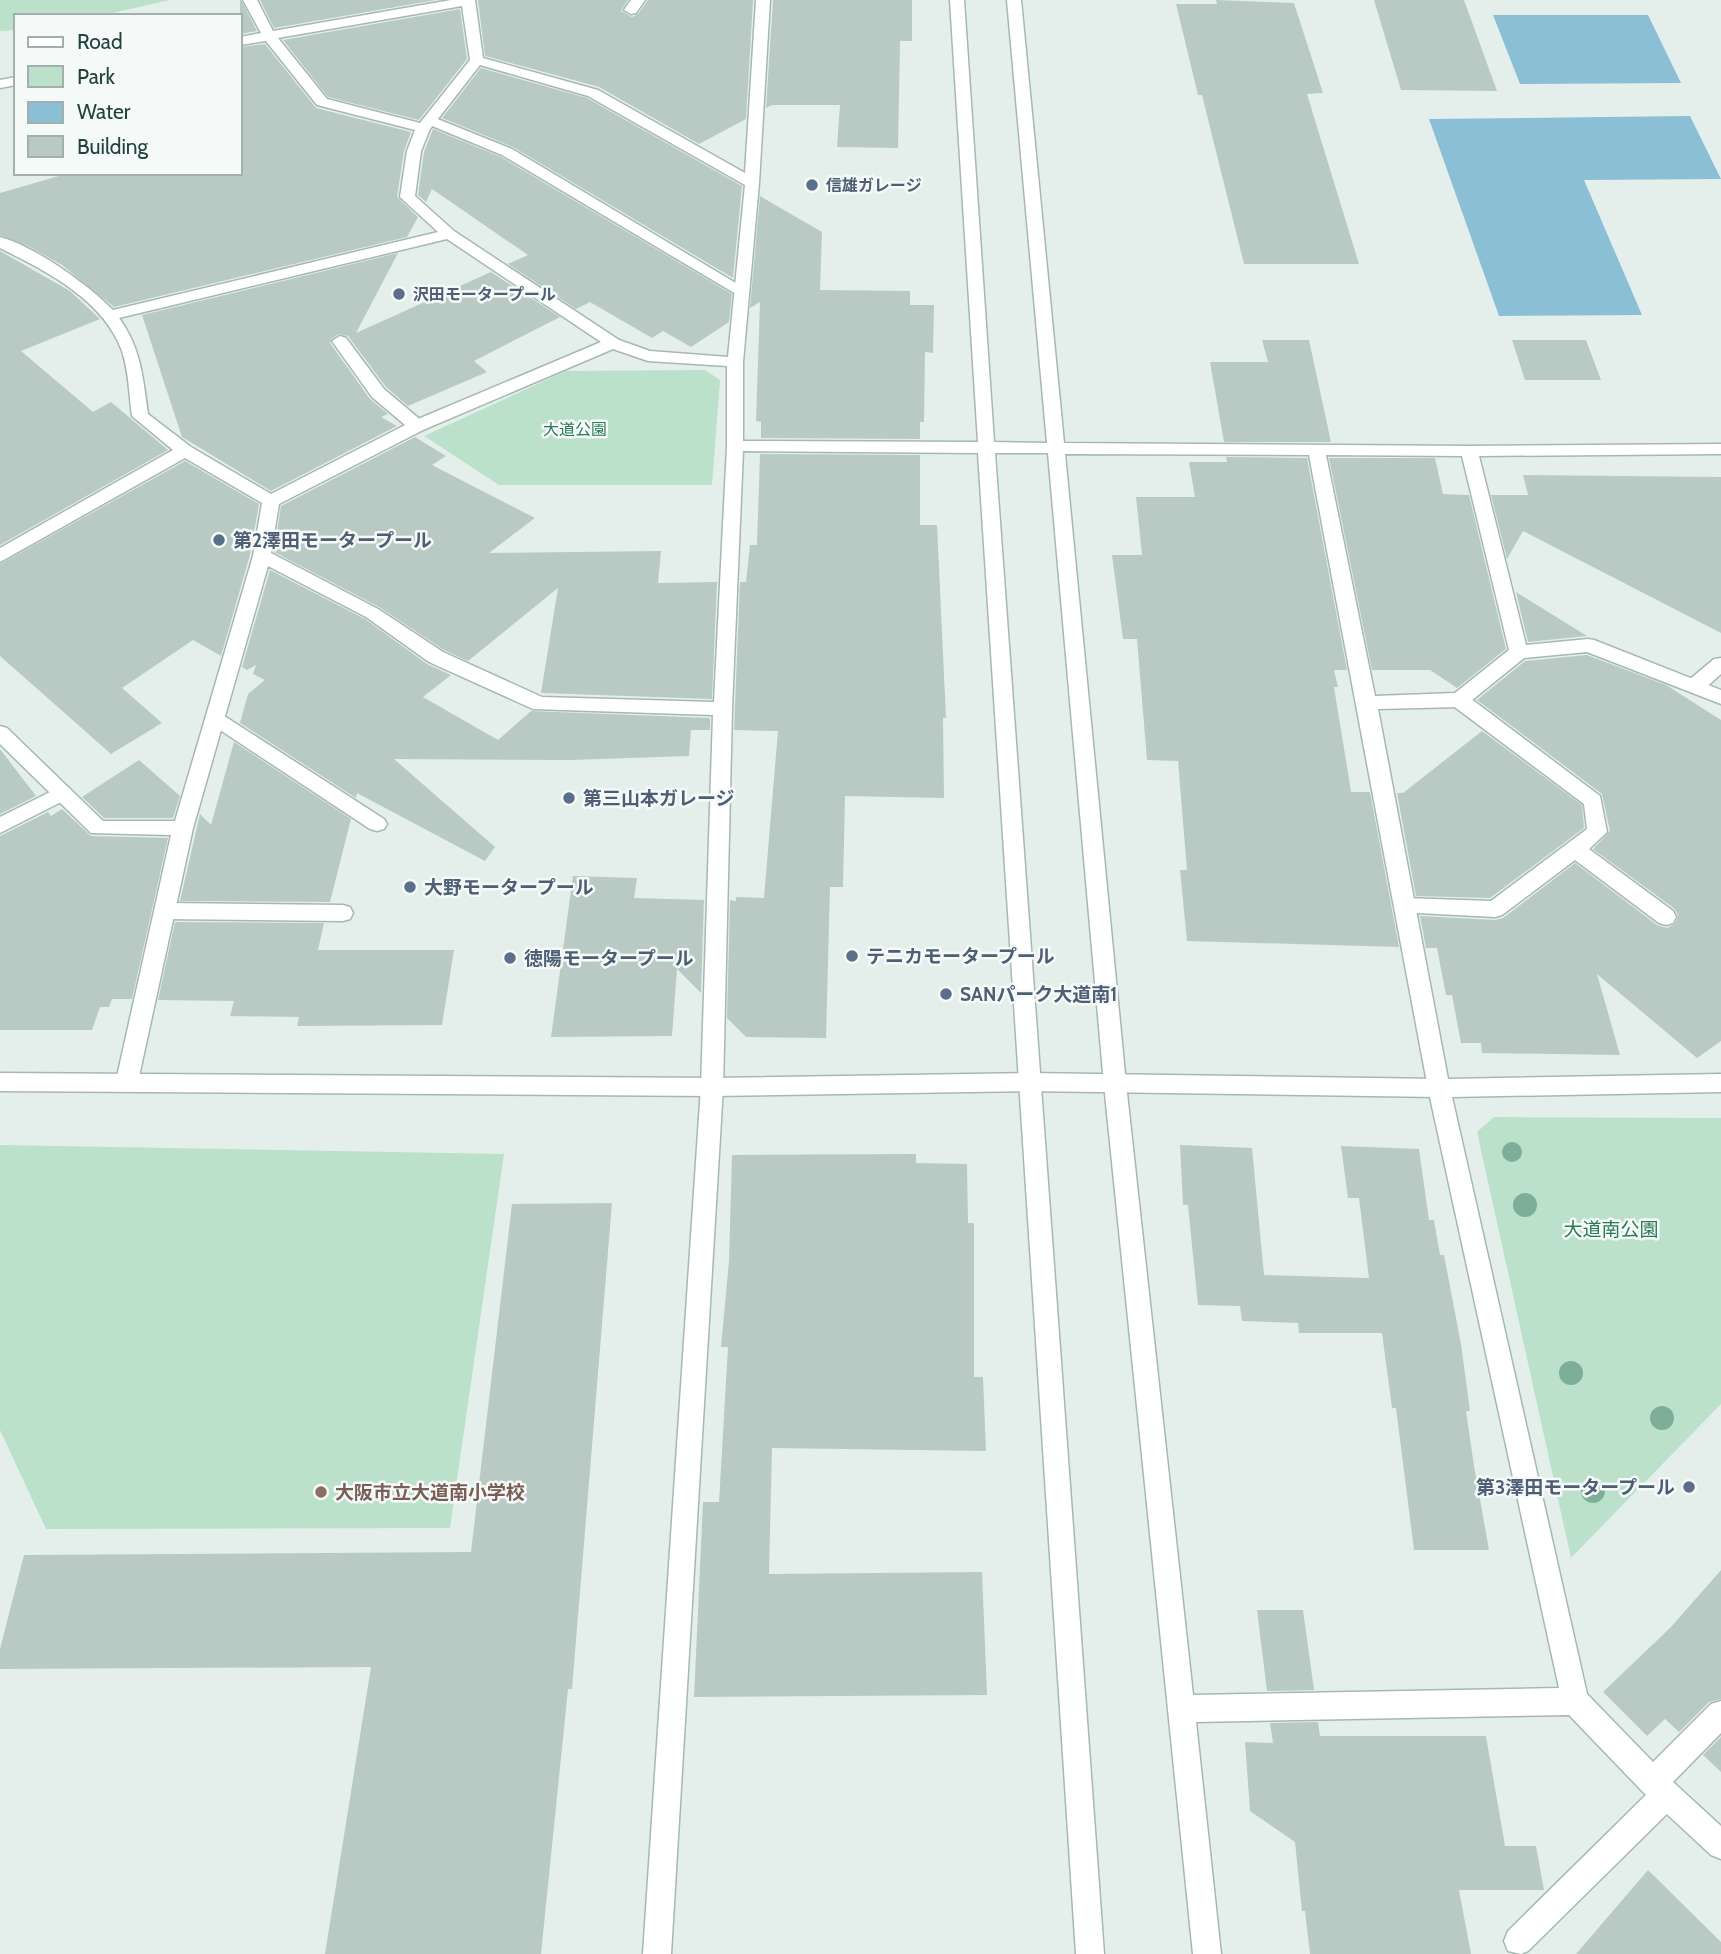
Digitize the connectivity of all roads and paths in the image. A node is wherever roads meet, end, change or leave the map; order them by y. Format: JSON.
{"nodes":[{"id":1,"x":250,"y":0,"type":"edge"},
{"id":2,"x":763,"y":0,"type":"edge"},
{"id":3,"x":957,"y":0,"type":"edge"},
{"id":4,"x":1014,"y":0,"type":"edge"},
{"id":5,"x":468,"y":1,"type":"edge"},
{"id":6,"x":269,"y":36,"type":"junction"},
{"id":7,"x":242,"y":41,"type":"edge"},
{"id":8,"x":477,"y":60,"type":"junction"},
{"id":9,"x":426,"y":124,"type":"junction"},
{"id":10,"x":752,"y":183,"type":"junction"},
{"id":11,"x":449,"y":234,"type":"junction"},
{"id":12,"x":0,"y":242,"type":"edge"},
{"id":13,"x":741,"y":291,"type":"junction"},
{"id":14,"x":111,"y":315,"type":"junction"},
{"id":15,"x":340,"y":341,"type":"dead end"},
{"id":16,"x":613,"y":343,"type":"junction"},
{"id":17,"x":735,"y":362,"type":"junction"},
{"id":18,"x":417,"y":426,"type":"junction"},
{"id":19,"x":735,"y":446,"type":"junction"},
{"id":20,"x":988,"y":448,"type":"junction"},
{"id":21,"x":1056,"y":448,"type":"junction"},
{"id":22,"x":1316,"y":449,"type":"junction"},
{"id":23,"x":1721,"y":449,"type":"edge"},
{"id":24,"x":185,"y":451,"type":"junction"},
{"id":25,"x":1469,"y":451,"type":"junction"},
{"id":26,"x":271,"y":501,"type":"junction"},
{"id":27,"x":0,"y":556,"type":"edge"},
{"id":28,"x":262,"y":556,"type":"junction"},
{"id":29,"x":1519,"y":652,"type":"junction"},
{"id":30,"x":1721,"y":664,"type":"edge"},
{"id":31,"x":1696,"y":685,"type":"junction"},
{"id":32,"x":1721,"y":697,"type":"edge"},
{"id":33,"x":1459,"y":700,"type":"junction"},
{"id":34,"x":1367,"y":703,"type":"junction"},
{"id":35,"x":723,"y":709,"type":"junction"},
{"id":36,"x":215,"y":717,"type":"junction"},
{"id":37,"x":0,"y":733,"type":"edge"},
{"id":38,"x":62,"y":793,"type":"junction"},
{"id":39,"x":377,"y":824,"type":"dead end"},
{"id":40,"x":0,"y":826,"type":"edge"},
{"id":41,"x":183,"y":828,"type":"junction"},
{"id":42,"x":1575,"y":849,"type":"junction"},
{"id":43,"x":1405,"y":906,"type":"junction"},
{"id":44,"x":165,"y":911,"type":"junction"},
{"id":45,"x":343,"y":913,"type":"dead end"},
{"id":46,"x":1666,"y":917,"type":"dead end"},
{"id":47,"x":127,"y":1081,"type":"junction"},
{"id":48,"x":0,"y":1082,"type":"edge"},
{"id":49,"x":1028,"y":1082,"type":"junction"},
{"id":50,"x":1721,"y":1083,"type":"edge"},
{"id":51,"x":1115,"y":1084,"type":"junction"},
{"id":52,"x":712,"y":1087,"type":"junction"},
{"id":53,"x":1439,"y":1088,"type":"junction"},
{"id":54,"x":1575,"y":1701,"type":"junction"},
{"id":55,"x":1183,"y":1709,"type":"junction"},
{"id":56,"x":1721,"y":1714,"type":"edge"},
{"id":57,"x":1660,"y":1788,"type":"junction"},
{"id":58,"x":1721,"y":1844,"type":"edge"},
{"id":59,"x":1518,"y":1941,"type":"dead end"},
{"id":60,"x":657,"y":1954,"type":"edge"},
{"id":61,"x":1090,"y":1954,"type":"edge"},
{"id":62,"x":1207,"y":1954,"type":"edge"}],
"edges":[{"from":1,"to":6,"type":"street"},
{"from":2,"to":10,"type":"street"},
{"from":3,"to":20,"type":"street"},
{"from":4,"to":21,"type":"street"},
{"from":5,"to":6,"type":"street"},
{"from":5,"to":8,"type":"street"},
{"from":6,"to":7,"type":"street"},
{"from":6,"to":9,"type":"street"},
{"from":8,"to":9,"type":"street"},
{"from":8,"to":10,"type":"street"},
{"from":9,"to":11,"type":"street"},
{"from":9,"to":13,"type":"street"},
{"from":10,"to":13,"type":"street"},
{"from":11,"to":14,"type":"street"},
{"from":11,"to":16,"type":"street"},
{"from":12,"to":14,"type":"street"},
{"from":13,"to":17,"type":"street"},
{"from":14,"to":24,"type":"street"},
{"from":15,"to":18,"type":"street"},
{"from":16,"to":17,"type":"street"},
{"from":16,"to":18,"type":"street"},
{"from":17,"to":19,"type":"street"},
{"from":18,"to":26,"type":"street"},
{"from":19,"to":20,"type":"street"},
{"from":19,"to":35,"type":"street"},
{"from":20,"to":21,"type":"street"},
{"from":20,"to":49,"type":"street"},
{"from":21,"to":22,"type":"street"},
{"from":21,"to":51,"type":"street"},
{"from":22,"to":25,"type":"street"},
{"from":22,"to":34,"type":"street"},
{"from":23,"to":25,"type":"street"},
{"from":24,"to":26,"type":"street"},
{"from":24,"to":27,"type":"street"},
{"from":25,"to":29,"type":"street"},
{"from":26,"to":28,"type":"street"},
{"from":28,"to":35,"type":"street"},
{"from":28,"to":36,"type":"street"},
{"from":29,"to":31,"type":"street"},
{"from":29,"to":33,"type":"street"},
{"from":30,"to":31,"type":"street"},
{"from":31,"to":32,"type":"street"},
{"from":33,"to":34,"type":"street"},
{"from":33,"to":42,"type":"street"},
{"from":34,"to":43,"type":"street"},
{"from":35,"to":52,"type":"street"},
{"from":36,"to":39,"type":"street"},
{"from":36,"to":41,"type":"street"},
{"from":37,"to":38,"type":"street"},
{"from":38,"to":40,"type":"street"},
{"from":38,"to":41,"type":"street"},
{"from":41,"to":44,"type":"street"},
{"from":42,"to":43,"type":"street"},
{"from":42,"to":46,"type":"street"},
{"from":43,"to":53,"type":"street"},
{"from":44,"to":45,"type":"street"},
{"from":44,"to":47,"type":"street"},
{"from":47,"to":48,"type":"street"},
{"from":47,"to":52,"type":"street"},
{"from":49,"to":51,"type":"street"},
{"from":49,"to":52,"type":"street"},
{"from":49,"to":61,"type":"street"},
{"from":50,"to":53,"type":"street"},
{"from":51,"to":53,"type":"street"},
{"from":51,"to":55,"type":"street"},
{"from":52,"to":60,"type":"street"},
{"from":53,"to":54,"type":"street"},
{"from":54,"to":55,"type":"street"},
{"from":54,"to":57,"type":"street"},
{"from":55,"to":62,"type":"street"},
{"from":56,"to":57,"type":"street"},
{"from":57,"to":58,"type":"street"},
{"from":57,"to":59,"type":"street"}]}
